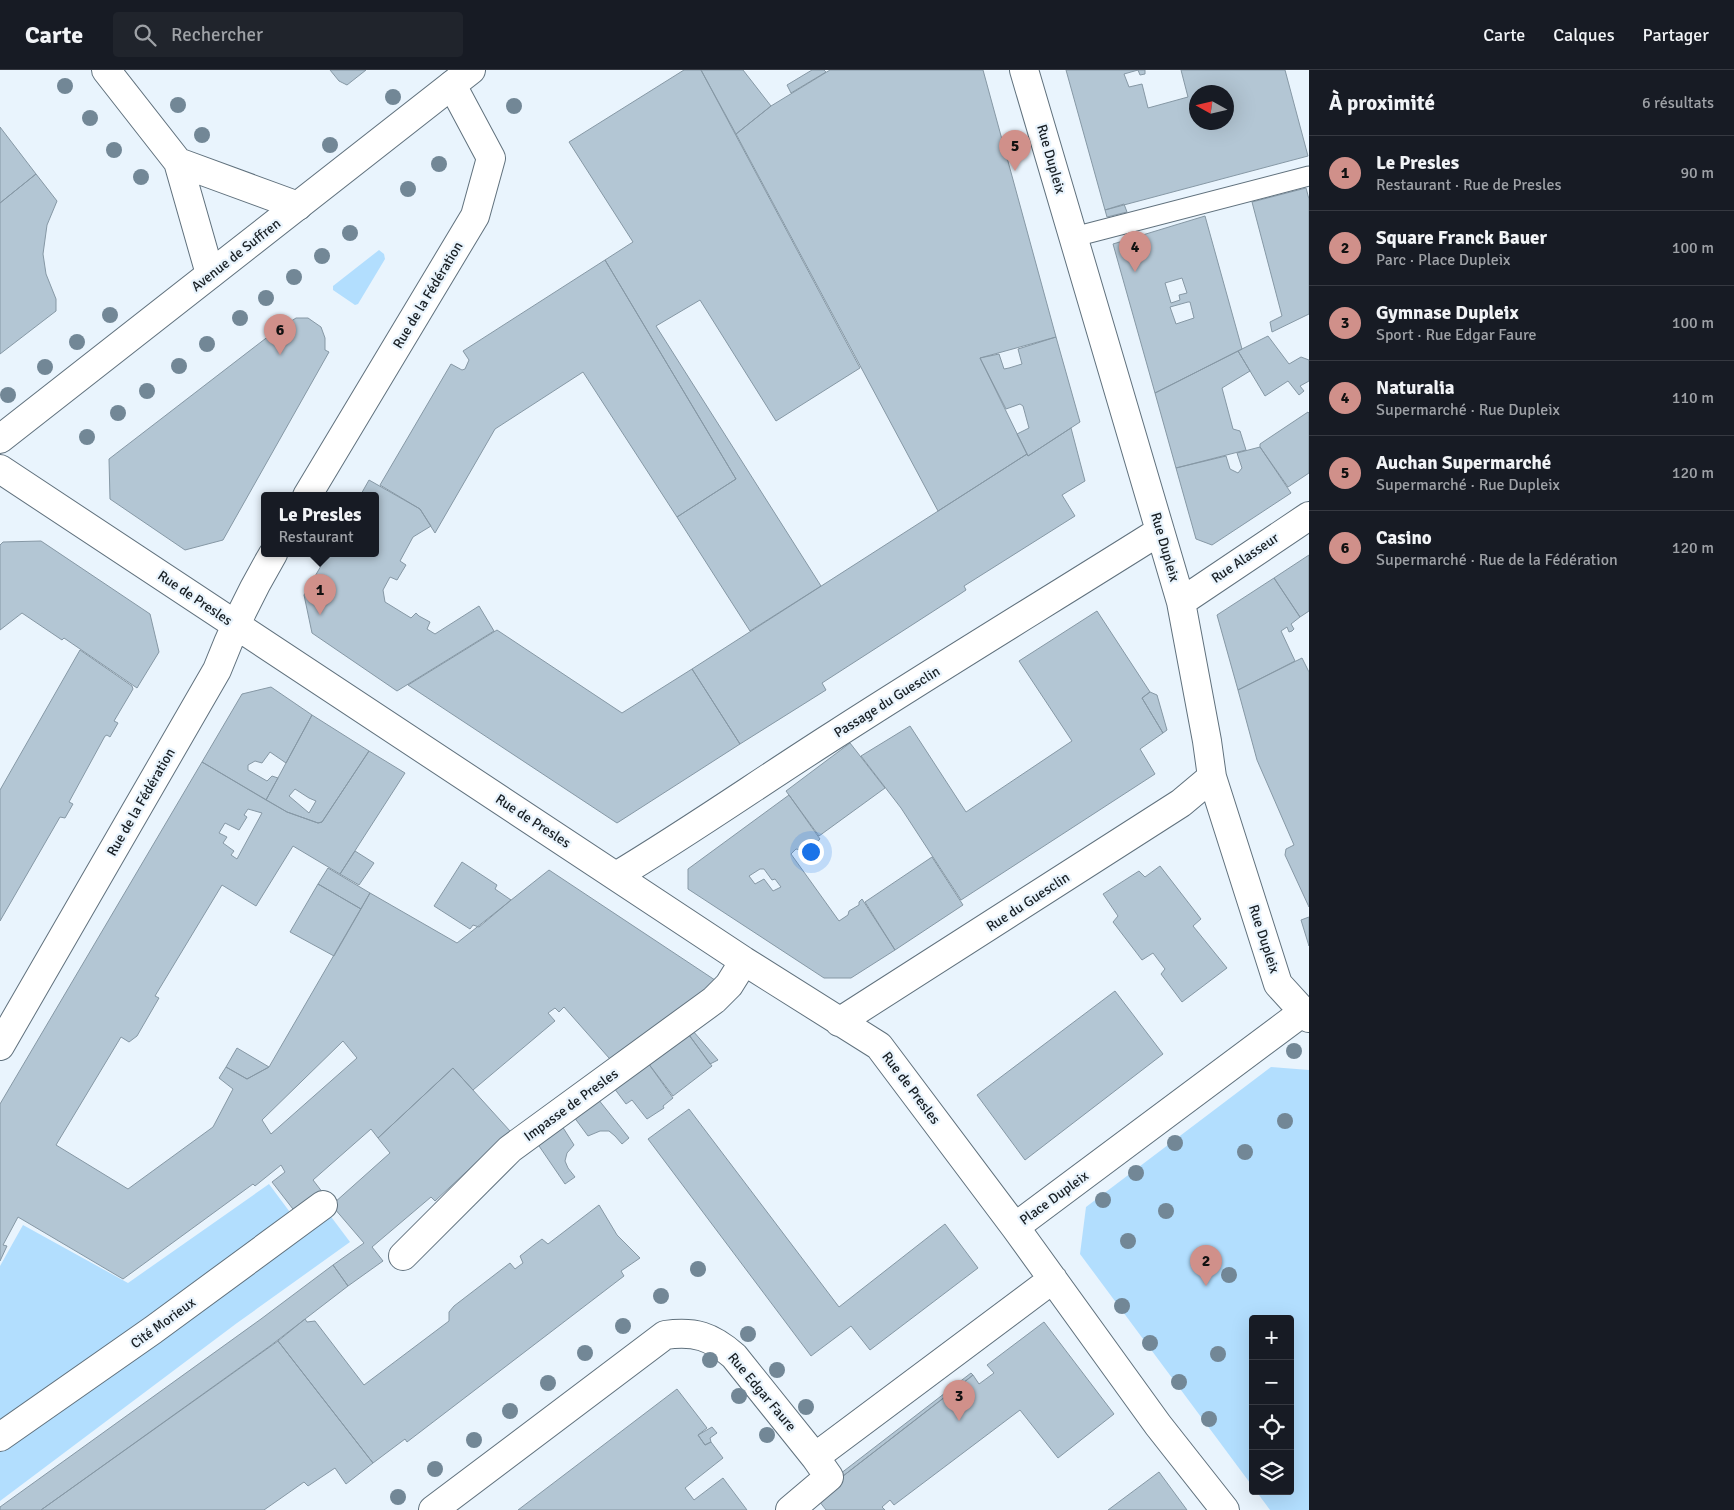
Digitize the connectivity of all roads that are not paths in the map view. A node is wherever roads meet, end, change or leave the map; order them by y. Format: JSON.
{"nodes":[{"id":1,"x":106,"y":70,"type":"edge"},
{"id":2,"x":1024,"y":70,"type":"edge"},
{"id":3,"x":461,"y":78,"type":"edge"},
{"id":4,"x":178,"y":162,"type":"junction"},
{"id":5,"x":1309,"y":176,"type":"edge"},
{"id":6,"x":222,"y":178,"type":"junction"},
{"id":7,"x":190,"y":204,"type":"junction"},
{"id":8,"x":298,"y":206,"type":"junction"},
{"id":9,"x":1074,"y":237,"type":"junction"},
{"id":10,"x":210,"y":274,"type":"junction"},
{"id":11,"x":0,"y":439,"type":"edge"},
{"id":12,"x":0,"y":469,"type":"edge"},
{"id":13,"x":309,"y":492,"type":"edge"},
{"id":14,"x":1309,"y":516,"type":"edge"},
{"id":15,"x":1160,"y":531,"type":"junction"},
{"id":16,"x":271,"y":557,"type":"edge"},
{"id":17,"x":1181,"y":602,"type":"junction"},
{"id":18,"x":235,"y":624,"type":"junction"},
{"id":19,"x":1212,"y":777,"type":"junction"},
{"id":20,"x":616,"y":876,"type":"junction"},
{"id":21,"x":744,"y":961,"type":"junction"},
{"id":22,"x":1306,"y":1015,"type":"edge"},
{"id":23,"x":839,"y":1022,"type":"junction"},
{"id":24,"x":0,"y":1046,"type":"edge"},
{"id":25,"x":323,"y":1205,"type":"dead end"},
{"id":26,"x":1016,"y":1227,"type":"junction"},
{"id":27,"x":403,"y":1256,"type":"dead end"},
{"id":28,"x":1052,"y":1279,"type":"junction"},
{"id":29,"x":0,"y":1437,"type":"edge"},
{"id":30,"x":815,"y":1457,"type":"junction"},
{"id":31,"x":433,"y":1510,"type":"edge"},
{"id":32,"x":790,"y":1510,"type":"edge"},
{"id":33,"x":1225,"y":1510,"type":"edge"}],
"edges":[{"from":1,"to":4,"type":"street"},
{"from":2,"to":9,"type":"street","name":"Rue Dupleix"},
{"from":3,"to":8,"type":"street","name":"Avenue de Suffren"},
{"from":3,"to":13,"type":"street","name":"Rue de la Fédération"},
{"from":4,"to":6,"type":"street"},
{"from":4,"to":7,"type":"street"},
{"from":5,"to":9,"type":"lane"},
{"from":6,"to":7,"type":"street"},
{"from":6,"to":8,"type":"street"},
{"from":7,"to":10,"type":"street"},
{"from":8,"to":10,"type":"street","name":"Avenue de Suffren"},
{"from":9,"to":15,"type":"street","name":"Rue Dupleix"},
{"from":10,"to":11,"type":"street","name":"Avenue de Suffren"},
{"from":12,"to":18,"type":"street","name":"Rue de Presles"},
{"from":14,"to":17,"type":"street","name":"Rue Alasseur"},
{"from":15,"to":17,"type":"street","name":"Rue Dupleix"},
{"from":15,"to":20,"type":"street","name":"Passage du Guesclin"},
{"from":16,"to":18,"type":"street","name":"Rue de la Fédération"},
{"from":17,"to":19,"type":"street","name":"Rue Dupleix"},
{"from":18,"to":20,"type":"street","name":"Rue de Presles"},
{"from":18,"to":24,"type":"street","name":"Rue de la Fédération"},
{"from":19,"to":22,"type":"street","name":"Rue Dupleix"},
{"from":19,"to":23,"type":"street","name":"Rue du Guesclin"},
{"from":20,"to":21,"type":"street","name":"Rue de Presles"},
{"from":21,"to":23,"type":"street","name":"Rue de Presles"},
{"from":21,"to":27,"type":"street","name":"Impasse de Presles"},
{"from":22,"to":26,"type":"street","name":"Place Dupleix"},
{"from":23,"to":26,"type":"street","name":"Rue de Presles"},
{"from":25,"to":29,"type":"street","name":"Cité Morieux"},
{"from":26,"to":28,"type":"street","name":"Place Dupleix"},
{"from":28,"to":30,"type":"street"},
{"from":28,"to":33,"type":"street","name":"Place Dupleix"},
{"from":30,"to":31,"type":"street","name":"Rue Edgar Faure"},
{"from":30,"to":32,"type":"street","name":"Rue Edgar Faure"}]}
